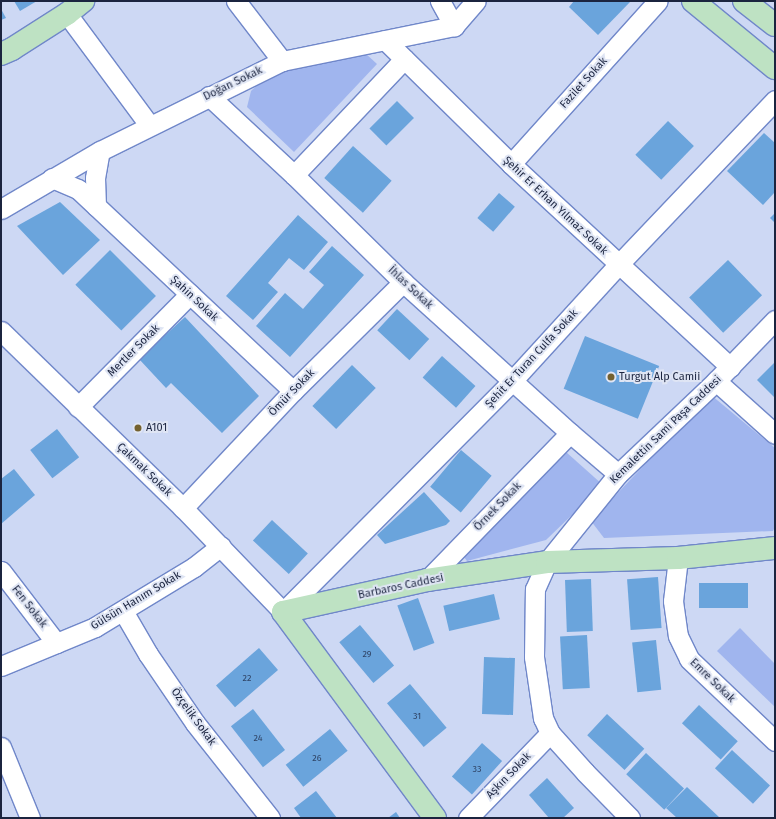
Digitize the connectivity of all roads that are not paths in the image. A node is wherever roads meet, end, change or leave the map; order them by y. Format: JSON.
{"nodes":[{"id":1,"x":236,"y":1,"type":"edge"},
{"id":2,"x":440,"y":1,"type":"edge"},
{"id":3,"x":476,"y":1,"type":"edge"},
{"id":4,"x":658,"y":1,"type":"edge"},
{"id":5,"x":693,"y":1,"type":"edge"},
{"id":6,"x":744,"y":1,"type":"edge"},
{"id":7,"x":75,"y":8,"type":"edge"},
{"id":8,"x":775,"y":25,"type":"edge"},
{"id":9,"x":454,"y":26,"type":"junction"},
{"id":10,"x":385,"y":40,"type":"junction"},
{"id":11,"x":1,"y":54,"type":"edge"},
{"id":12,"x":404,"y":59,"type":"junction"},
{"id":13,"x":282,"y":61,"type":"junction"},
{"id":14,"x":775,"y":68,"type":"edge"},
{"id":15,"x":209,"y":96,"type":"junction"},
{"id":16,"x":775,"y":100,"type":"edge"},
{"id":17,"x":149,"y":125,"type":"junction"},
{"id":18,"x":100,"y":151,"type":"junction"},
{"id":19,"x":510,"y":164,"type":"junction"},
{"id":20,"x":294,"y":175,"type":"junction"},
{"id":21,"x":52,"y":178,"type":"junction"},
{"id":22,"x":96,"y":206,"type":"junction"},
{"id":23,"x":1,"y":208,"type":"edge"},
{"id":24,"x":618,"y":265,"type":"junction"},
{"id":25,"x":403,"y":282,"type":"junction"},
{"id":26,"x":190,"y":294,"type":"junction"},
{"id":27,"x":775,"y":320,"type":"edge"},
{"id":28,"x":1,"y":331,"type":"edge"},
{"id":29,"x":9,"y":349,"type":"edge"},
{"id":30,"x":730,"y":367,"type":"junction"},
{"id":31,"x":512,"y":381,"type":"junction"},
{"id":32,"x":716,"y":381,"type":"junction"},
{"id":33,"x":293,"y":391,"type":"junction"},
{"id":34,"x":78,"y":407,"type":"junction"},
{"id":35,"x":570,"y":433,"type":"junction"},
{"id":36,"x":775,"y":434,"type":"edge"},
{"id":37,"x":618,"y":474,"type":"junction"},
{"id":38,"x":184,"y":508,"type":"junction"},
{"id":39,"x":222,"y":546,"type":"junction"},
{"id":40,"x":775,"y":548,"type":"edge"},
{"id":41,"x":678,"y":558,"type":"junction"},
{"id":42,"x":547,"y":562,"type":"junction"},
{"id":43,"x":1,"y":571,"type":"edge"},
{"id":44,"x":427,"y":580,"type":"junction"},
{"id":45,"x":123,"y":611,"type":"junction"},
{"id":46,"x":283,"y":612,"type":"junction"},
{"id":47,"x":56,"y":643,"type":"junction"},
{"id":48,"x":1,"y":666,"type":"edge"},
{"id":49,"x":550,"y":733,"type":"junction"},
{"id":50,"x":775,"y":741,"type":"edge"},
{"id":51,"x":1,"y":747,"type":"edge"},
{"id":52,"x":30,"y":818,"type":"edge"},
{"id":53,"x":270,"y":818,"type":"edge"},
{"id":54,"x":435,"y":818,"type":"edge"},
{"id":55,"x":468,"y":818,"type":"edge"},
{"id":56,"x":630,"y":818,"type":"edge"}],
"edges":[{"from":1,"to":13,"type":"street"},
{"from":2,"to":9,"type":"street"},
{"from":3,"to":9,"type":"street"},
{"from":4,"to":19,"type":"street","name":"Fazilet Sokak"},
{"from":5,"to":14,"type":"main road"},
{"from":6,"to":8,"type":"main road"},
{"from":7,"to":11,"type":"main road"},
{"from":7,"to":17,"type":"street"},
{"from":9,"to":10,"type":"street","name":"Doğan Sokak"},
{"from":10,"to":12,"type":"street","name":"Şehir Er Erhan Yılmaz Sokak"},
{"from":10,"to":13,"type":"street","name":"Doğan Sokak"},
{"from":12,"to":19,"type":"street","name":"Şehir Er Erhan Yılmaz Sokak"},
{"from":12,"to":20,"type":"street"},
{"from":13,"to":15,"type":"street","name":"Doğan Sokak"},
{"from":15,"to":17,"type":"street","name":"Doğan Sokak"},
{"from":15,"to":20,"type":"street","name":"İhlas Sokak"},
{"from":16,"to":24,"type":"street","name":"Şehit Er Turan Culfa Sokak"},
{"from":17,"to":18,"type":"street","name":"Doğan Sokak"},
{"from":18,"to":21,"type":"street","name":"Doğan Sokak"},
{"from":18,"to":22,"type":"street"},
{"from":19,"to":24,"type":"street","name":"Şehir Er Erhan Yılmaz Sokak"},
{"from":20,"to":25,"type":"street","name":"İhlas Sokak"},
{"from":21,"to":22,"type":"street","name":"Şahin Sokak"},
{"from":21,"to":23,"type":"street","name":"Doğan Sokak"},
{"from":22,"to":26,"type":"street","name":"Şahin Sokak"},
{"from":24,"to":30,"type":"street","name":"Şehir Er Erhan Yılmaz Sokak"},
{"from":24,"to":31,"type":"street","name":"Şehit Er Turan Culfa Sokak"},
{"from":25,"to":31,"type":"street","name":"İhlas Sokak"},
{"from":25,"to":33,"type":"street","name":"Ömür Sokak"},
{"from":26,"to":33,"type":"street","name":"Şahin Sokak"},
{"from":26,"to":34,"type":"street","name":"Mertler Sokak"},
{"from":27,"to":30,"type":"street","name":"Kemalettin Sami Paşa Caddesi"},
{"from":28,"to":29,"type":"street","name":"Çakmak Sokak"},
{"from":29,"to":34,"type":"street","name":"Çakmak Sokak"},
{"from":30,"to":32,"type":"street","name":"Kemalettin Sami Paşa Caddesi"},
{"from":31,"to":35,"type":"street","name":"İhlas Sokak"},
{"from":31,"to":46,"type":"street","name":"Şehit Er Turan Culfa Sokak"},
{"from":32,"to":36,"type":"street"},
{"from":32,"to":37,"type":"street","name":"Kemalettin Sami Paşa Caddesi"},
{"from":33,"to":38,"type":"street","name":"Ömür Sokak"},
{"from":34,"to":38,"type":"street","name":"Çakmak Sokak"},
{"from":35,"to":37,"type":"street","name":"İhlas Sokak"},
{"from":35,"to":44,"type":"street","name":"Örnek Sokak"},
{"from":37,"to":42,"type":"street","name":"Kemalettin Sami Paşa Caddesi"},
{"from":38,"to":39,"type":"street","name":"Çakmak Sokak"},
{"from":39,"to":45,"type":"street","name":"Gülsün Hanım Sokak"},
{"from":39,"to":46,"type":"street","name":"Çakmak Sokak"},
{"from":40,"to":41,"type":"main road","name":"Barbaros Caddesi"},
{"from":41,"to":42,"type":"main road","name":"Barbaros Caddesi"},
{"from":41,"to":50,"type":"street","name":"Emre Sokak"},
{"from":42,"to":44,"type":"main road","name":"Barbaros Caddesi"},
{"from":42,"to":49,"type":"street","name":"Kemalettin Sami Paşa Caddesi"},
{"from":43,"to":47,"type":"street","name":"Fen Sokak"},
{"from":44,"to":46,"type":"main road","name":"Barbaros Caddesi"},
{"from":45,"to":47,"type":"street","name":"Gülsün Hanım Sokak"},
{"from":45,"to":53,"type":"street","name":"Özçelik Sokak"},
{"from":46,"to":54,"type":"main road"},
{"from":47,"to":48,"type":"street","name":"Gülsün Hanım Sokak"},
{"from":49,"to":55,"type":"street","name":"Aşkın Sokak"},
{"from":49,"to":56,"type":"street","name":"Kemalettin Sami Paşa Caddesi"},
{"from":51,"to":52,"type":"street"}]}
